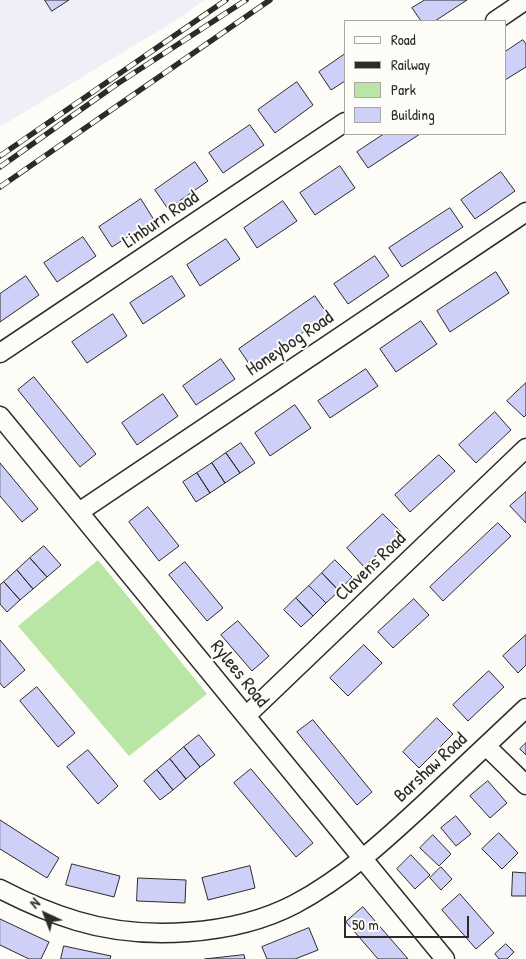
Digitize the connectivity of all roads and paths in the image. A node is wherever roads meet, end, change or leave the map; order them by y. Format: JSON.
{"nodes":[{"id":1,"x":526,"y":0,"type":"edge"},
{"id":2,"x":496,"y":20,"type":"edge"},
{"id":3,"x":344,"y":123,"type":"edge"},
{"id":4,"x":526,"y":212,"type":"edge"},
{"id":5,"x":0,"y":353,"type":"edge"},
{"id":6,"x":0,"y":416,"type":"edge"},
{"id":7,"x":526,"y":448,"type":"edge"},
{"id":8,"x":78,"y":512,"type":"junction"},
{"id":9,"x":526,"y":708,"type":"edge"},
{"id":10,"x":246,"y":716,"type":"junction"},
{"id":11,"x":486,"y":746,"type":"junction"},
{"id":12,"x":526,"y":785,"type":"edge"},
{"id":13,"x":364,"y":859,"type":"junction"},
{"id":14,"x":0,"y":889,"type":"edge"},
{"id":15,"x":445,"y":959,"type":"edge"}],
"edges":[{"from":1,"to":2,"type":"street"},
{"from":3,"to":5,"type":"street","name":"Linburn Road"},
{"from":4,"to":8,"type":"street","name":"Honeybog Road"},
{"from":6,"to":8,"type":"street","name":"Rylees Road"},
{"from":7,"to":10,"type":"street","name":"Clavens Road"},
{"from":8,"to":10,"type":"street","name":"Rylees Road"},
{"from":9,"to":11,"type":"street","name":"Barshaw Road"},
{"from":10,"to":13,"type":"street","name":"Rylees Road"},
{"from":11,"to":12,"type":"street"},
{"from":11,"to":13,"type":"street","name":"Barshaw Road"},
{"from":13,"to":14,"type":"street","name":"Barshaw Road"},
{"from":13,"to":15,"type":"street","name":"Rylees Road"}]}
